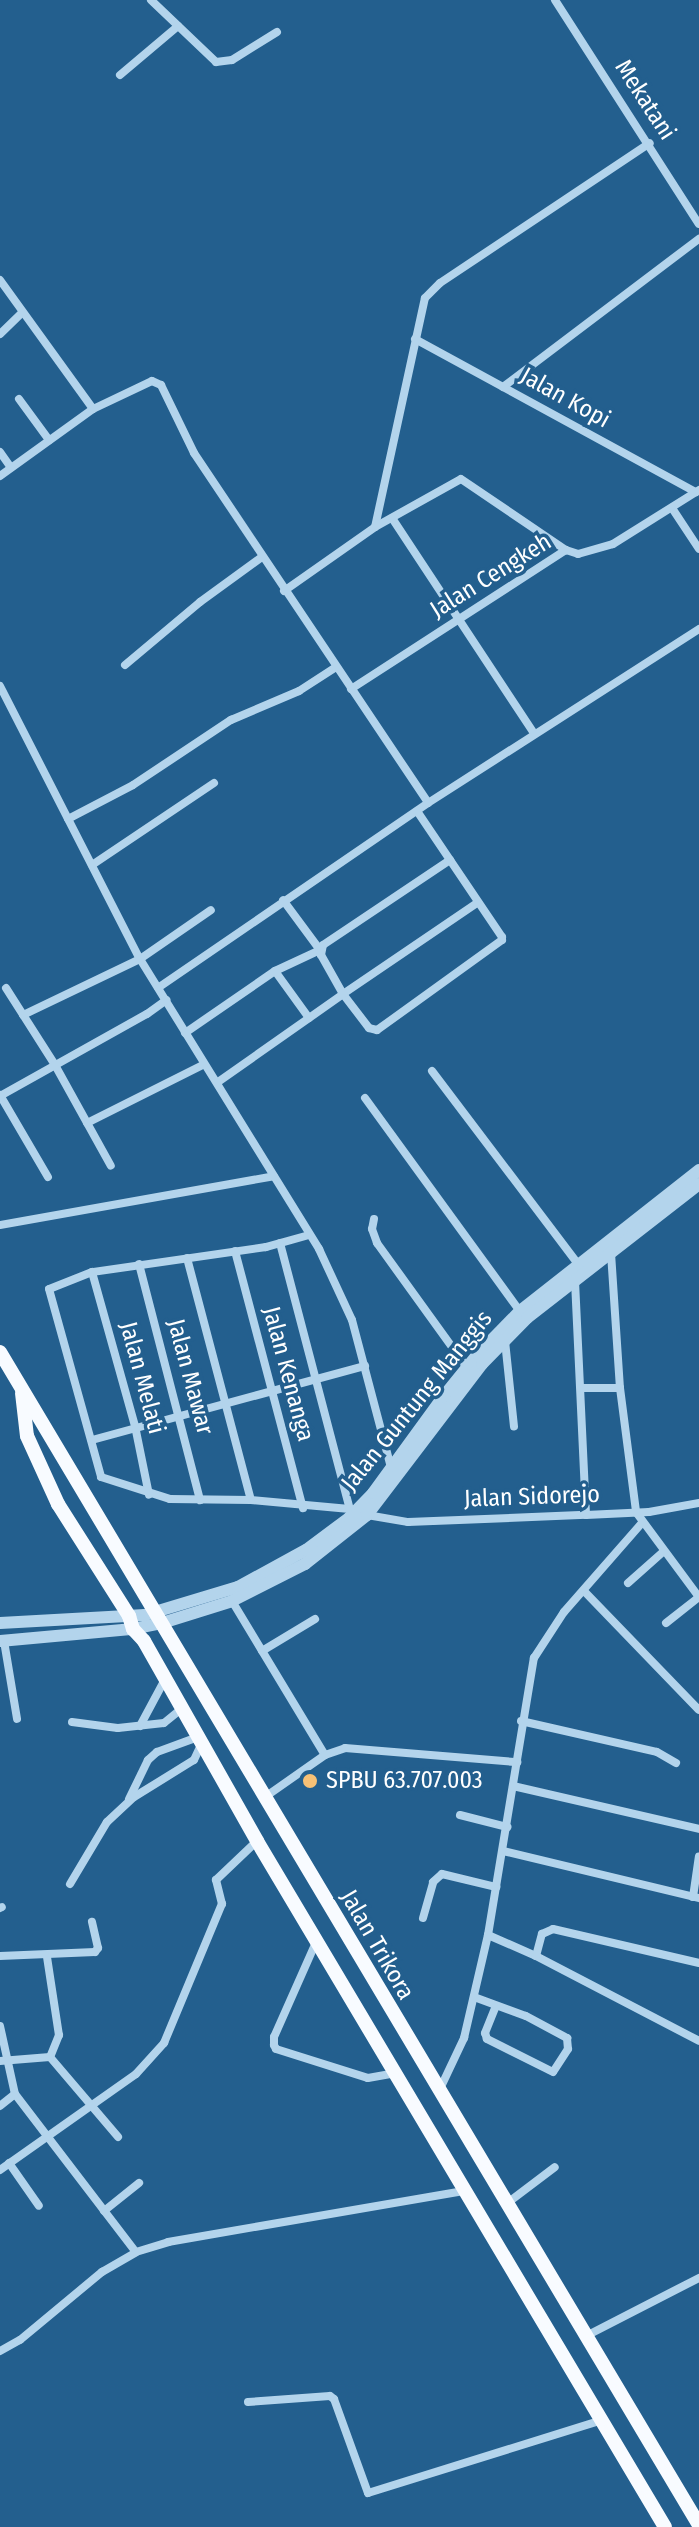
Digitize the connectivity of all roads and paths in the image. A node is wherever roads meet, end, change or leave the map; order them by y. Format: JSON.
{"nodes":[{"id":1,"x":151,"y":0,"type":"edge"},
{"id":2,"x":555,"y":0,"type":"edge"},
{"id":3,"x":178,"y":26,"type":"junction"},
{"id":4,"x":277,"y":32,"type":"dead end"},
{"id":5,"x":120,"y":75,"type":"dead end"},
{"id":6,"x":650,"y":143,"type":"junction"},
{"id":7,"x":699,"y":224,"type":"edge"},
{"id":8,"x":699,"y":239,"type":"edge"},
{"id":9,"x":0,"y":280,"type":"edge"},
{"id":10,"x":22,"y":313,"type":"junction"},
{"id":11,"x":0,"y":334,"type":"edge"},
{"id":12,"x":415,"y":339,"type":"junction"},
{"id":13,"x":503,"y":387,"type":"junction"},
{"id":14,"x":19,"y":399,"type":"dead end"},
{"id":15,"x":93,"y":409,"type":"junction"},
{"id":16,"x":49,"y":440,"type":"junction"},
{"id":17,"x":0,"y":452,"type":"edge"},
{"id":18,"x":11,"y":468,"type":"junction"},
{"id":19,"x":0,"y":476,"type":"edge"},
{"id":20,"x":697,"y":491,"type":"edge"},
{"id":21,"x":672,"y":508,"type":"junction"},
{"id":22,"x":392,"y":518,"type":"junction"},
{"id":23,"x":375,"y":527,"type":"junction"},
{"id":24,"x":699,"y":549,"type":"edge"},
{"id":25,"x":566,"y":550,"type":"junction"},
{"id":26,"x":262,"y":557,"type":"junction"},
{"id":27,"x":284,"y":591,"type":"junction"},
{"id":28,"x":459,"y":619,"type":"junction"},
{"id":29,"x":699,"y":629,"type":"edge"},
{"id":30,"x":125,"y":665,"type":"dead end"},
{"id":31,"x":336,"y":667,"type":"junction"},
{"id":32,"x":0,"y":686,"type":"edge"},
{"id":33,"x":351,"y":689,"type":"junction"},
{"id":34,"x":534,"y":733,"type":"junction"},
{"id":35,"x":214,"y":783,"type":"dead end"},
{"id":36,"x":428,"y":803,"type":"junction"},
{"id":37,"x":417,"y":811,"type":"junction"},
{"id":38,"x":68,"y":819,"type":"junction"},
{"id":39,"x":450,"y":860,"type":"junction"},
{"id":40,"x":92,"y":865,"type":"junction"},
{"id":41,"x":283,"y":900,"type":"junction"},
{"id":42,"x":477,"y":903,"type":"junction"},
{"id":43,"x":211,"y":910,"type":"dead end"},
{"id":44,"x":320,"y":950,"type":"junction"},
{"id":45,"x":140,"y":959,"type":"junction"},
{"id":46,"x":275,"y":971,"type":"junction"},
{"id":47,"x":6,"y":988,"type":"dead end"},
{"id":48,"x":158,"y":988,"type":"junction"},
{"id":49,"x":343,"y":994,"type":"junction"},
{"id":50,"x":166,"y":1000,"type":"junction"},
{"id":51,"x":23,"y":1015,"type":"junction"},
{"id":52,"x":309,"y":1018,"type":"junction"},
{"id":53,"x":185,"y":1033,"type":"junction"},
{"id":54,"x":55,"y":1065,"type":"junction"},
{"id":55,"x":203,"y":1065,"type":"junction"},
{"id":56,"x":432,"y":1071,"type":"dead end"},
{"id":57,"x":218,"y":1082,"type":"junction"},
{"id":58,"x":0,"y":1096,"type":"edge"},
{"id":59,"x":365,"y":1098,"type":"dead end"},
{"id":60,"x":87,"y":1123,"type":"junction"},
{"id":61,"x":111,"y":1166,"type":"dead end"},
{"id":62,"x":698,"y":1175,"type":"edge"},
{"id":63,"x":274,"y":1176,"type":"junction"},
{"id":64,"x":48,"y":1177,"type":"dead end"},
{"id":65,"x":374,"y":1219,"type":"dead end"},
{"id":66,"x":0,"y":1225,"type":"edge"},
{"id":67,"x":309,"y":1235,"type":"junction"},
{"id":68,"x":280,"y":1243,"type":"junction"},
{"id":69,"x":235,"y":1251,"type":"junction"},
{"id":70,"x":611,"y":1253,"type":"junction"},
{"id":71,"x":187,"y":1258,"type":"junction"},
{"id":72,"x":139,"y":1264,"type":"junction"},
{"id":73,"x":578,"y":1264,"type":"junction"},
{"id":74,"x":92,"y":1272,"type":"junction"},
{"id":75,"x":575,"y":1281,"type":"junction"},
{"id":76,"x":520,"y":1311,"type":"junction"},
{"id":77,"x":505,"y":1341,"type":"junction"},
{"id":78,"x":0,"y":1352,"type":"edge"},
{"id":79,"x":365,"y":1366,"type":"junction"},
{"id":80,"x":467,"y":1368,"type":"junction"},
{"id":81,"x":318,"y":1379,"type":"junction"},
{"id":82,"x":20,"y":1385,"type":"junction"},
{"id":83,"x":581,"y":1388,"type":"junction"},
{"id":84,"x":620,"y":1388,"type":"junction"},
{"id":85,"x":272,"y":1390,"type":"junction"},
{"id":86,"x":224,"y":1402,"type":"junction"},
{"id":87,"x":181,"y":1416,"type":"junction"},
{"id":88,"x":135,"y":1426,"type":"junction"},
{"id":89,"x":45,"y":1427,"type":"junction"},
{"id":90,"x":514,"y":1427,"type":"dead end"},
{"id":91,"x":27,"y":1436,"type":"junction"},
{"id":92,"x":92,"y":1440,"type":"junction"},
{"id":93,"x":393,"y":1474,"type":"junction"},
{"id":94,"x":149,"y":1495,"type":"junction"},
{"id":95,"x":200,"y":1500,"type":"junction"},
{"id":96,"x":251,"y":1500,"type":"junction"},
{"id":97,"x":699,"y":1503,"type":"edge"},
{"id":98,"x":303,"y":1508,"type":"junction"},
{"id":99,"x":358,"y":1512,"type":"junction"},
{"id":100,"x":636,"y":1512,"type":"junction"},
{"id":101,"x":586,"y":1515,"type":"junction"},
{"id":102,"x":642,"y":1523,"type":"junction"},
{"id":103,"x":664,"y":1551,"type":"junction"},
{"id":104,"x":628,"y":1583,"type":"dead end"},
{"id":105,"x":584,"y":1591,"type":"junction"},
{"id":106,"x":698,"y":1592,"type":"edge"},
{"id":107,"x":232,"y":1601,"type":"junction"},
{"id":108,"x":158,"y":1617,"type":"junction"},
{"id":109,"x":315,"y":1619,"type":"dead end"},
{"id":110,"x":131,"y":1622,"type":"junction"},
{"id":111,"x":0,"y":1623,"type":"edge"},
{"id":112,"x":666,"y":1623,"type":"dead end"},
{"id":113,"x":2,"y":1641,"type":"edge"},
{"id":114,"x":262,"y":1651,"type":"junction"},
{"id":115,"x":164,"y":1681,"type":"junction"},
{"id":116,"x":181,"y":1709,"type":"junction"},
{"id":117,"x":699,"y":1710,"type":"edge"},
{"id":118,"x":17,"y":1719,"type":"dead end"},
{"id":119,"x":521,"y":1721,"type":"junction"},
{"id":120,"x":72,"y":1722,"type":"dead end"},
{"id":121,"x":140,"y":1726,"type":"junction"},
{"id":122,"x":200,"y":1740,"type":"junction"},
{"id":123,"x":325,"y":1755,"type":"junction"},
{"id":124,"x":517,"y":1762,"type":"junction"},
{"id":125,"x":676,"y":1763,"type":"dead end"},
{"id":126,"x":513,"y":1786,"type":"junction"},
{"id":127,"x":265,"y":1797,"type":"junction"},
{"id":128,"x":127,"y":1804,"type":"junction"},
{"id":129,"x":460,"y":1815,"type":"dead end"},
{"id":130,"x":507,"y":1827,"type":"junction"},
{"id":131,"x":699,"y":1829,"type":"edge"},
{"id":132,"x":257,"y":1841,"type":"junction"},
{"id":133,"x":503,"y":1851,"type":"junction"},
{"id":134,"x":699,"y":1856,"type":"edge"},
{"id":135,"x":70,"y":1884,"type":"dead end"},
{"id":136,"x":496,"y":1887,"type":"junction"},
{"id":137,"x":696,"y":1897,"type":"edge"},
{"id":138,"x":423,"y":1918,"type":"dead end"},
{"id":139,"x":92,"y":1922,"type":"dead end"},
{"id":140,"x":488,"y":1935,"type":"junction"},
{"id":141,"x":317,"y":1939,"type":"junction"},
{"id":142,"x":0,"y":1956,"type":"edge"},
{"id":143,"x":536,"y":1956,"type":"junction"},
{"id":144,"x":47,"y":1957,"type":"junction"},
{"id":145,"x":699,"y":1963,"type":"edge"},
{"id":146,"x":474,"y":1997,"type":"junction"},
{"id":147,"x":496,"y":2006,"type":"junction"},
{"id":148,"x":0,"y":2026,"type":"edge"},
{"id":149,"x":699,"y":2041,"type":"edge"},
{"id":150,"x":50,"y":2057,"type":"junction"},
{"id":151,"x":3,"y":2060,"type":"edge"},
{"id":152,"x":395,"y":2073,"type":"junction"},
{"id":153,"x":439,"y":2092,"type":"junction"},
{"id":154,"x":15,"y":2094,"type":"junction"},
{"id":155,"x":92,"y":2104,"type":"junction"},
{"id":156,"x":0,"y":2106,"type":"edge"},
{"id":157,"x":45,"y":2137,"type":"junction"},
{"id":158,"x":118,"y":2137,"type":"dead end"},
{"id":159,"x":469,"y":2142,"type":"junction"},
{"id":160,"x":445,"y":2158,"type":"junction"},
{"id":161,"x":9,"y":2163,"type":"junction"},
{"id":162,"x":555,"y":2167,"type":"dead end"},
{"id":163,"x":0,"y":2170,"type":"edge"},
{"id":164,"x":139,"y":2183,"type":"dead end"},
{"id":165,"x":464,"y":2191,"type":"junction"},
{"id":166,"x":506,"y":2204,"type":"junction"},
{"id":167,"x":39,"y":2206,"type":"dead end"},
{"id":168,"x":104,"y":2211,"type":"junction"},
{"id":169,"x":136,"y":2252,"type":"junction"},
{"id":170,"x":699,"y":2278,"type":"edge"},
{"id":171,"x":586,"y":2336,"type":"junction"},
{"id":172,"x":0,"y":2351,"type":"edge"},
{"id":173,"x":248,"y":2402,"type":"dead end"},
{"id":174,"x":602,"y":2420,"type":"junction"},
{"id":175,"x":699,"y":2525,"type":"edge"},
{"id":176,"x":665,"y":2527,"type":"edge"}],
"edges":[{"from":1,"to":3,"type":"street"},
{"from":2,"to":6,"type":"street","name":"Mekatani"},
{"from":3,"to":4,"type":"street"},
{"from":3,"to":5,"type":"street"},
{"from":6,"to":7,"type":"street","name":"Mekatani"},
{"from":6,"to":12,"type":"street"},
{"from":8,"to":13,"type":"street"},
{"from":9,"to":10,"type":"street"},
{"from":10,"to":11,"type":"street"},
{"from":10,"to":15,"type":"street"},
{"from":12,"to":13,"type":"street","name":"Jalan Kopi"},
{"from":12,"to":23,"type":"street"},
{"from":13,"to":20,"type":"street","name":"Jalan Kopi"},
{"from":14,"to":16,"type":"street"},
{"from":15,"to":16,"type":"street"},
{"from":15,"to":26,"type":"street"},
{"from":16,"to":18,"type":"street"},
{"from":17,"to":18,"type":"street"},
{"from":18,"to":19,"type":"street"},
{"from":20,"to":21,"type":"street","name":"Jalan Cengkeh"},
{"from":21,"to":24,"type":"street"},
{"from":21,"to":25,"type":"street","name":"Jalan Cengkeh"},
{"from":22,"to":23,"type":"street"},
{"from":22,"to":25,"type":"street"},
{"from":22,"to":28,"type":"street"},
{"from":23,"to":27,"type":"street"},
{"from":25,"to":28,"type":"street","name":"Jalan Cengkeh"},
{"from":26,"to":27,"type":"street"},
{"from":26,"to":30,"type":"street"},
{"from":27,"to":31,"type":"street"},
{"from":28,"to":33,"type":"street","name":"Jalan Cengkeh"},
{"from":28,"to":34,"type":"street"},
{"from":29,"to":34,"type":"street"},
{"from":31,"to":33,"type":"street"},
{"from":31,"to":38,"type":"street"},
{"from":32,"to":38,"type":"street"},
{"from":33,"to":36,"type":"street"},
{"from":34,"to":36,"type":"street"},
{"from":35,"to":40,"type":"street"},
{"from":36,"to":37,"type":"street"},
{"from":37,"to":39,"type":"street"},
{"from":37,"to":41,"type":"street"},
{"from":38,"to":40,"type":"street"},
{"from":39,"to":42,"type":"street"},
{"from":39,"to":44,"type":"street"},
{"from":40,"to":45,"type":"street"},
{"from":41,"to":44,"type":"street"},
{"from":41,"to":48,"type":"street"},
{"from":42,"to":49,"type":"street"},
{"from":42,"to":49,"type":"street"},
{"from":43,"to":45,"type":"street"},
{"from":44,"to":46,"type":"street"},
{"from":44,"to":49,"type":"street"},
{"from":45,"to":48,"type":"street"},
{"from":45,"to":51,"type":"street"},
{"from":46,"to":52,"type":"street"},
{"from":46,"to":53,"type":"street"},
{"from":47,"to":51,"type":"street"},
{"from":48,"to":50,"type":"street"},
{"from":49,"to":52,"type":"street"},
{"from":50,"to":53,"type":"street"},
{"from":50,"to":54,"type":"street"},
{"from":51,"to":54,"type":"street"},
{"from":52,"to":57,"type":"street"},
{"from":53,"to":55,"type":"street"},
{"from":54,"to":58,"type":"street"},
{"from":54,"to":60,"type":"street"},
{"from":55,"to":57,"type":"street"},
{"from":55,"to":60,"type":"street"},
{"from":56,"to":73,"type":"street"},
{"from":57,"to":63,"type":"street"},
{"from":58,"to":64,"type":"street"},
{"from":59,"to":76,"type":"street"},
{"from":60,"to":61,"type":"street"},
{"from":62,"to":70,"type":"street","name":"Jalan Guntung Manggis"},
{"from":62,"to":73,"type":"street","name":"Jalan Guntung Manggis"},
{"from":63,"to":66,"type":"street"},
{"from":63,"to":67,"type":"street"},
{"from":65,"to":80,"type":"street"},
{"from":67,"to":68,"type":"street"},
{"from":67,"to":79,"type":"street"},
{"from":68,"to":69,"type":"street"},
{"from":68,"to":81,"type":"street"},
{"from":69,"to":71,"type":"street"},
{"from":69,"to":85,"type":"street","name":"Jalan Kenanga"},
{"from":70,"to":75,"type":"street","name":"Jalan Guntung Manggis"},
{"from":70,"to":84,"type":"street"},
{"from":71,"to":72,"type":"street"},
{"from":71,"to":86,"type":"street"},
{"from":72,"to":74,"type":"street"},
{"from":72,"to":87,"type":"street","name":"Jalan Mawar"},
{"from":73,"to":76,"type":"street","name":"Jalan Guntung Manggis"},
{"from":74,"to":88,"type":"street","name":"Jalan Melati"},
{"from":74,"to":92,"type":"street"},
{"from":75,"to":77,"type":"street","name":"Jalan Guntung Manggis"},
{"from":75,"to":83,"type":"street"},
{"from":76,"to":80,"type":"street","name":"Jalan Guntung Manggis"},
{"from":77,"to":90,"type":"street"},
{"from":77,"to":93,"type":"street","name":"Jalan Guntung Manggis"},
{"from":78,"to":82,"type":"main road","name":"Jalan Trikora"},
{"from":79,"to":81,"type":"street"},
{"from":79,"to":93,"type":"street"},
{"from":80,"to":93,"type":"street","name":"Jalan Guntung Manggis"},
{"from":81,"to":85,"type":"street"},
{"from":81,"to":99,"type":"street"},
{"from":82,"to":89,"type":"main road","name":"Jalan Trikora"},
{"from":82,"to":91,"type":"main road","name":"Jalan Trikora"},
{"from":83,"to":84,"type":"street"},
{"from":83,"to":101,"type":"street"},
{"from":84,"to":100,"type":"street"},
{"from":85,"to":86,"type":"street"},
{"from":85,"to":98,"type":"street","name":"Jalan Kenanga"},
{"from":86,"to":87,"type":"street"},
{"from":86,"to":96,"type":"street"},
{"from":87,"to":88,"type":"street"},
{"from":87,"to":95,"type":"street","name":"Jalan Mawar"},
{"from":88,"to":92,"type":"street"},
{"from":88,"to":94,"type":"street","name":"Jalan Melati"},
{"from":89,"to":91,"type":"main road"},
{"from":89,"to":108,"type":"main road","name":"Jalan Trikora"},
{"from":91,"to":110,"type":"main road","name":"Jalan Trikora"},
{"from":92,"to":94,"type":"street","name":"Jalan Sidorejo"},
{"from":93,"to":99,"type":"street","name":"Jalan Guntung Manggis"},
{"from":94,"to":95,"type":"street","name":"Jalan Sidorejo"},
{"from":95,"to":96,"type":"street","name":"Jalan Sidorejo"},
{"from":96,"to":98,"type":"street","name":"Jalan Sidorejo"},
{"from":97,"to":100,"type":"street","name":"Jalan Sidorejo"},
{"from":98,"to":99,"type":"street","name":"Jalan Sidorejo"},
{"from":99,"to":101,"type":"street","name":"Jalan Sidorejo"},
{"from":99,"to":107,"type":"street","name":"Jalan Guntung Manggis"},
{"from":99,"to":108,"type":"street","name":"Jalan Guntung Manggis"},
{"from":100,"to":101,"type":"street","name":"Jalan Sidorejo"},
{"from":100,"to":102,"type":"street"},
{"from":102,"to":103,"type":"street"},
{"from":102,"to":105,"type":"street"},
{"from":103,"to":104,"type":"street"},
{"from":103,"to":106,"type":"street"},
{"from":105,"to":117,"type":"street"},
{"from":105,"to":119,"type":"street"},
{"from":106,"to":112,"type":"street"},
{"from":107,"to":108,"type":"street","name":"Jalan Guntung Manggis"},
{"from":107,"to":114,"type":"street"},
{"from":108,"to":110,"type":"street","name":"Jalan Guntung Manggis"},
{"from":108,"to":127,"type":"main road","name":"Jalan Trikora"},
{"from":109,"to":114,"type":"street"},
{"from":110,"to":111,"type":"street","name":"Jalan Guntung Manggis"},
{"from":110,"to":113,"type":"street","name":"Jalan Guntung Manggis"},
{"from":110,"to":115,"type":"main road","name":"Jalan Trikora"},
{"from":113,"to":118,"type":"street"},
{"from":114,"to":123,"type":"street"},
{"from":115,"to":116,"type":"main road","name":"Jalan Trikora"},
{"from":115,"to":121,"type":"street"},
{"from":116,"to":121,"type":"street"},
{"from":116,"to":122,"type":"main road","name":"Jalan Trikora"},
{"from":119,"to":124,"type":"street"},
{"from":119,"to":125,"type":"street"},
{"from":120,"to":121,"type":"street"},
{"from":122,"to":128,"type":"street"},
{"from":122,"to":128,"type":"street"},
{"from":122,"to":132,"type":"main road","name":"Jalan Trikora"},
{"from":123,"to":124,"type":"street"},
{"from":123,"to":127,"type":"street"},
{"from":124,"to":126,"type":"street"},
{"from":126,"to":130,"type":"street"},
{"from":126,"to":131,"type":"street"},
{"from":127,"to":153,"type":"main road","name":"Jalan Trikora"},
{"from":128,"to":135,"type":"street"},
{"from":129,"to":130,"type":"street"},
{"from":130,"to":133,"type":"street"},
{"from":132,"to":141,"type":"main road","name":"Jalan Trikora"},
{"from":132,"to":155,"type":"street"},
{"from":133,"to":136,"type":"street"},
{"from":133,"to":137,"type":"street"},
{"from":134,"to":137,"type":"street"},
{"from":136,"to":138,"type":"street"},
{"from":136,"to":140,"type":"street"},
{"from":139,"to":144,"type":"street"},
{"from":140,"to":143,"type":"street"},
{"from":140,"to":146,"type":"street"},
{"from":141,"to":152,"type":"main road","name":"Jalan Trikora"},
{"from":141,"to":152,"type":"street"},
{"from":142,"to":144,"type":"street"},
{"from":143,"to":145,"type":"street"},
{"from":143,"to":149,"type":"street"},
{"from":144,"to":150,"type":"street"},
{"from":146,"to":147,"type":"street"},
{"from":146,"to":153,"type":"street"},
{"from":147,"to":147,"type":"street"},
{"from":148,"to":151,"type":"street"},
{"from":150,"to":151,"type":"street"},
{"from":150,"to":155,"type":"street"},
{"from":151,"to":154,"type":"street"},
{"from":152,"to":160,"type":"main road","name":"Jalan Trikora"},
{"from":153,"to":159,"type":"main road","name":"Jalan Trikora"},
{"from":154,"to":156,"type":"street"},
{"from":154,"to":157,"type":"street"},
{"from":155,"to":157,"type":"street"},
{"from":155,"to":158,"type":"street"},
{"from":157,"to":161,"type":"street"},
{"from":157,"to":168,"type":"street"},
{"from":159,"to":160,"type":"main road"},
{"from":159,"to":166,"type":"main road","name":"Jalan Trikora"},
{"from":160,"to":165,"type":"main road","name":"Jalan Trikora"},
{"from":161,"to":163,"type":"street"},
{"from":161,"to":167,"type":"street"},
{"from":162,"to":166,"type":"street"},
{"from":164,"to":168,"type":"street"},
{"from":165,"to":169,"type":"street"},
{"from":165,"to":174,"type":"main road","name":"Jalan Trikora"},
{"from":166,"to":171,"type":"main road","name":"Jalan Trikora"},
{"from":168,"to":169,"type":"street"},
{"from":169,"to":172,"type":"street"},
{"from":170,"to":171,"type":"street"},
{"from":171,"to":175,"type":"main road","name":"Jalan Trikora"},
{"from":173,"to":174,"type":"street"},
{"from":174,"to":176,"type":"main road","name":"Jalan Trikora"}]}
